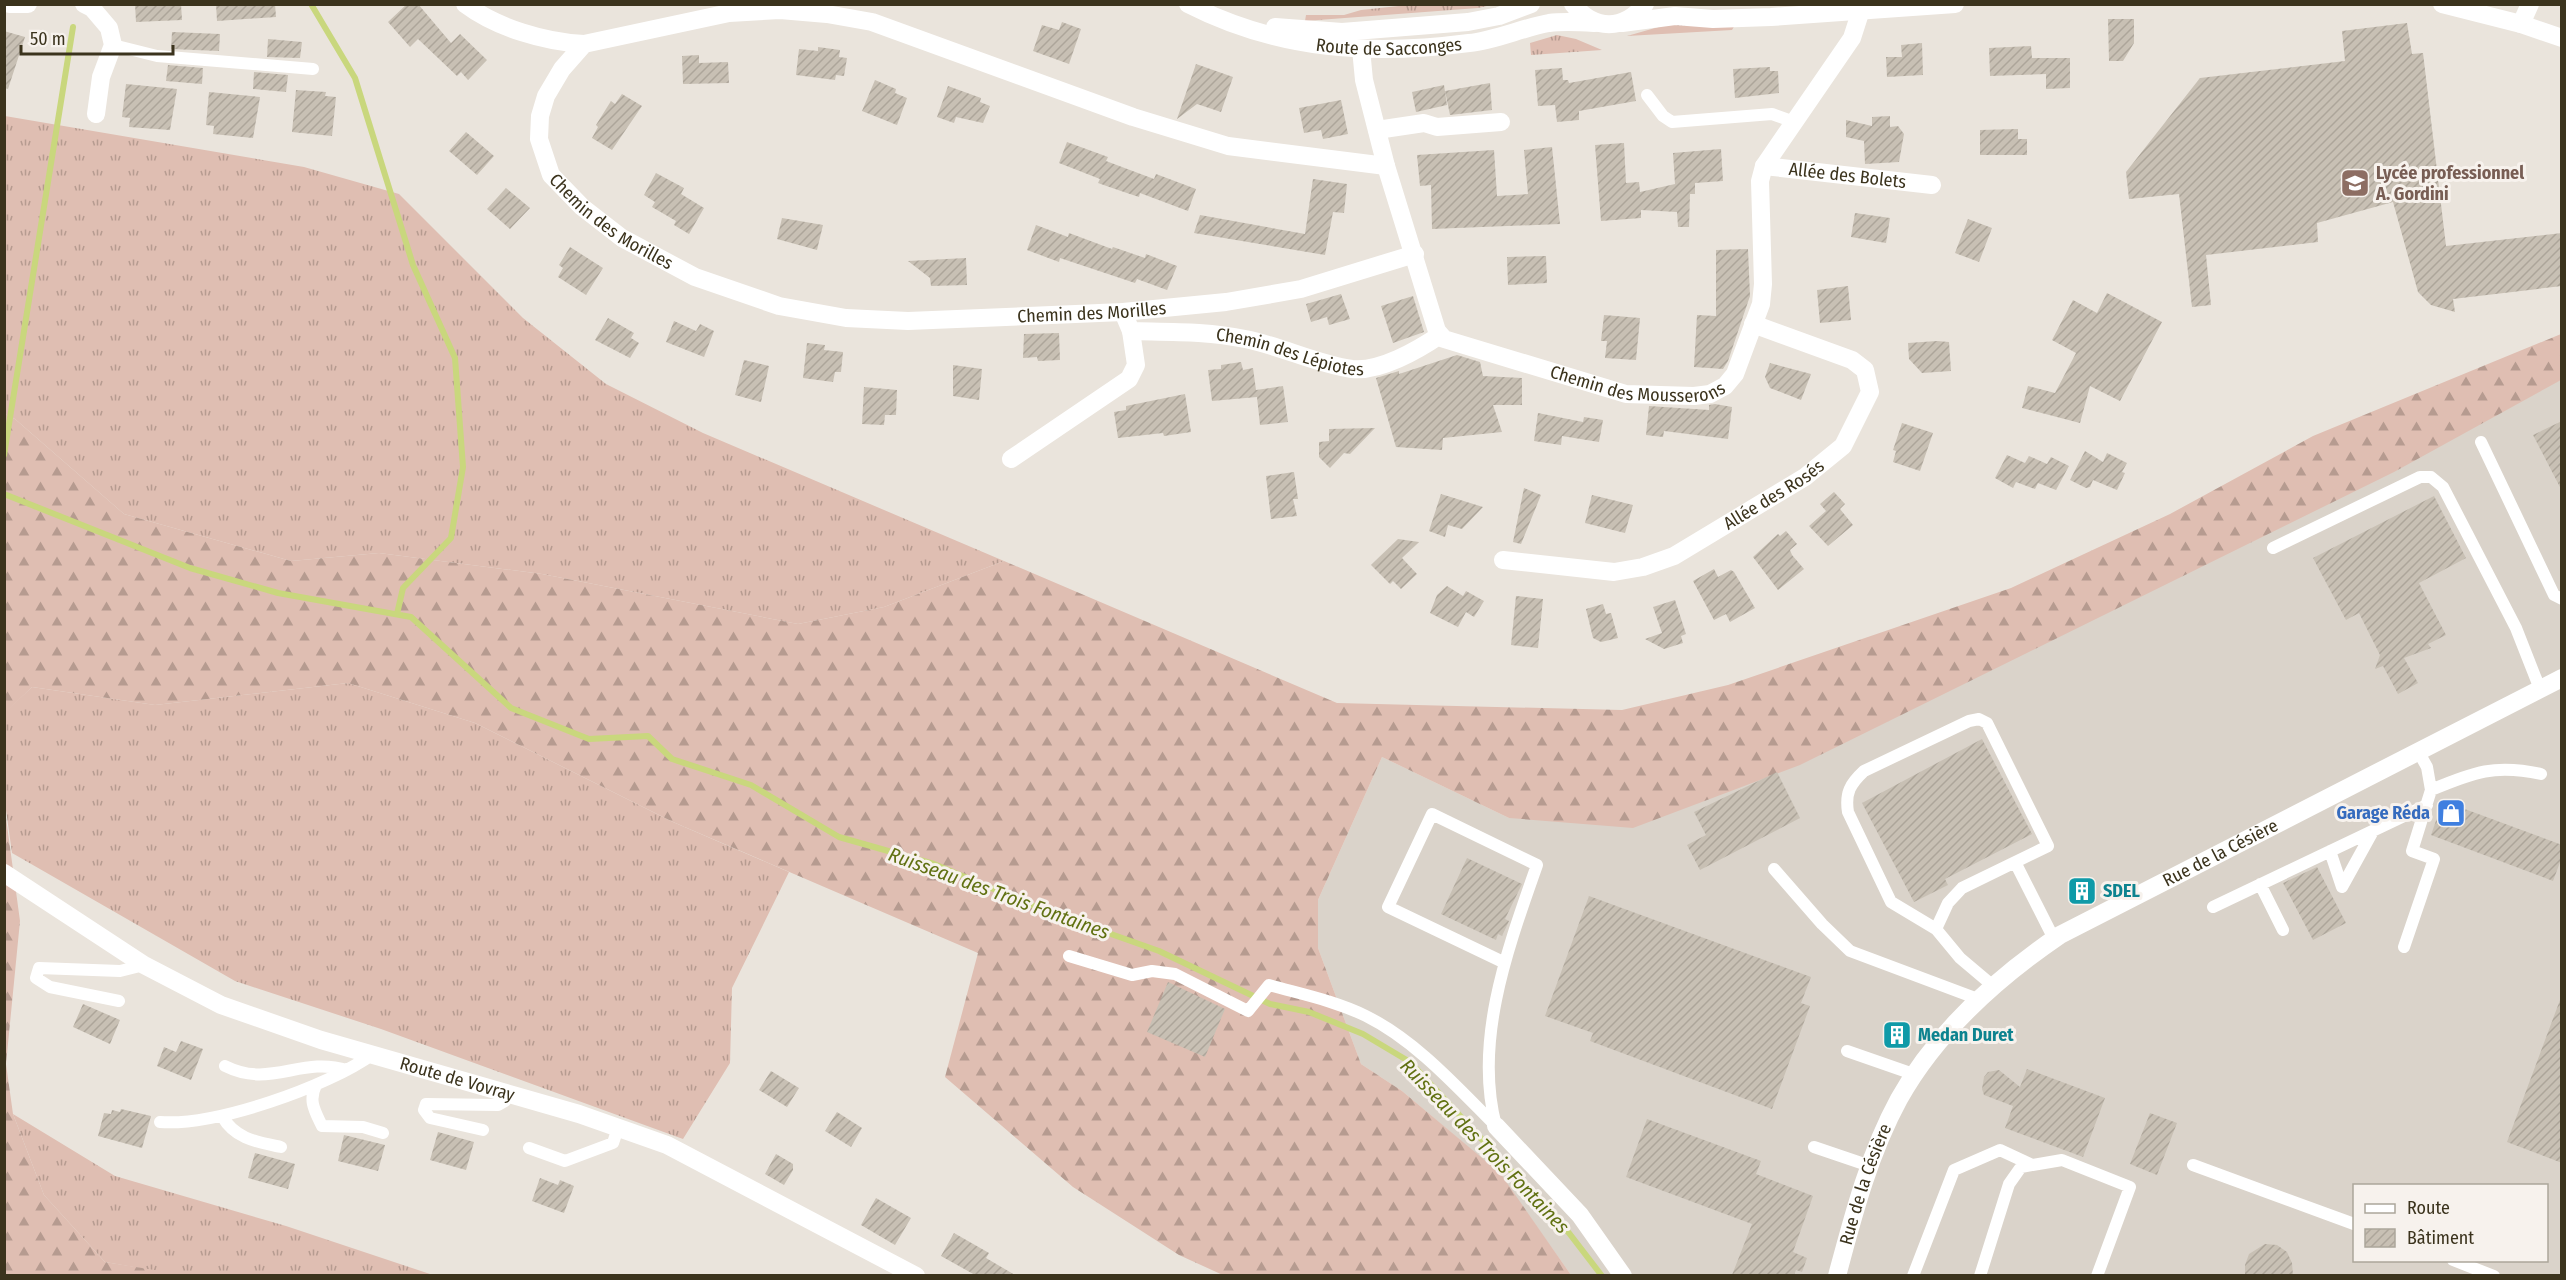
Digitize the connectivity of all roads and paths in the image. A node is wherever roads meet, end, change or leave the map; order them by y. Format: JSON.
{"nodes":[{"id":1,"x":9,"y":4,"type":"edge"},
{"id":2,"x":28,"y":4,"type":"edge"},
{"id":3,"x":84,"y":4,"type":"edge"},
{"id":4,"x":465,"y":4,"type":"edge"},
{"id":5,"x":1188,"y":4,"type":"edge"},
{"id":6,"x":1193,"y":4,"type":"edge"},
{"id":7,"x":1531,"y":4,"type":"edge"},
{"id":8,"x":1573,"y":4,"type":"edge"},
{"id":9,"x":1645,"y":4,"type":"edge"},
{"id":10,"x":1956,"y":4,"type":"edge"},
{"id":11,"x":2442,"y":4,"type":"edge"},
{"id":12,"x":2530,"y":4,"type":"edge"},
{"id":13,"x":1213,"y":6,"type":"edge"},
{"id":14,"x":1861,"y":10,"type":"junction"},
{"id":15,"x":1595,"y":23,"type":"junction"},
{"id":16,"x":1622,"y":23,"type":"junction"},
{"id":17,"x":2521,"y":24,"type":"junction"},
{"id":18,"x":1386,"y":29,"type":"junction"},
{"id":19,"x":1342,"y":32,"type":"junction"},
{"id":20,"x":2562,"y":38,"type":"edge"},
{"id":21,"x":584,"y":44,"type":"junction"},
{"id":22,"x":113,"y":45,"type":"junction"},
{"id":23,"x":1360,"y":49,"type":"junction"},
{"id":24,"x":313,"y":69,"type":"dead end"},
{"id":25,"x":1647,"y":95,"type":"dead end"},
{"id":26,"x":96,"y":114,"type":"dead end"},
{"id":27,"x":1501,"y":122,"type":"dead end"},
{"id":28,"x":1794,"y":122,"type":"junction"},
{"id":29,"x":1377,"y":130,"type":"junction"},
{"id":30,"x":1386,"y":165,"type":"junction"},
{"id":31,"x":1764,"y":166,"type":"junction"},
{"id":32,"x":1932,"y":185,"type":"dead end"},
{"id":33,"x":1415,"y":254,"type":"junction"},
{"id":34,"x":1123,"y":312,"type":"junction"},
{"id":35,"x":1753,"y":324,"type":"junction"},
{"id":36,"x":1131,"y":331,"type":"junction"},
{"id":37,"x":1440,"y":334,"type":"junction"},
{"id":38,"x":2481,"y":442,"type":"dead end"},
{"id":39,"x":1011,"y":459,"type":"dead end"},
{"id":40,"x":2273,"y":548,"type":"dead end"},
{"id":41,"x":1503,"y":560,"type":"dead end"},
{"id":42,"x":2562,"y":599,"type":"edge"},
{"id":43,"x":2554,"y":686,"type":"edge"},
{"id":44,"x":2418,"y":751,"type":"junction"},
{"id":45,"x":2541,"y":774,"type":"dead end"},
{"id":46,"x":2431,"y":790,"type":"junction"},
{"id":47,"x":2427,"y":805,"type":"junction"},
{"id":48,"x":2373,"y":831,"type":"junction"},
{"id":49,"x":2330,"y":851,"type":"junction"},
{"id":50,"x":2015,"y":862,"type":"junction"},
{"id":51,"x":1774,"y":869,"type":"dead end"},
{"id":52,"x":4,"y":873,"type":"edge"},
{"id":53,"x":2260,"y":884,"type":"junction"},
{"id":54,"x":2213,"y":907,"type":"dead end"},
{"id":55,"x":1936,"y":929,"type":"junction"},
{"id":56,"x":2283,"y":930,"type":"dead end"},
{"id":57,"x":2054,"y":939,"type":"junction"},
{"id":58,"x":2404,"y":947,"type":"dead end"},
{"id":59,"x":1069,"y":956,"type":"dead end"},
{"id":60,"x":1503,"y":962,"type":"junction"},
{"id":61,"x":144,"y":965,"type":"junction"},
{"id":62,"x":1992,"y":986,"type":"junction"},
{"id":63,"x":1978,"y":999,"type":"junction"},
{"id":64,"x":119,"y":1001,"type":"dead end"},
{"id":65,"x":1847,"y":1051,"type":"dead end"},
{"id":66,"x":372,"y":1054,"type":"junction"},
{"id":67,"x":225,"y":1066,"type":"dead end"},
{"id":68,"x":347,"y":1070,"type":"junction"},
{"id":69,"x":1916,"y":1075,"type":"junction"},
{"id":70,"x":316,"y":1085,"type":"junction"},
{"id":71,"x":509,"y":1094,"type":"junction"},
{"id":72,"x":222,"y":1116,"type":"junction"},
{"id":73,"x":160,"y":1122,"type":"dead end"},
{"id":74,"x":1496,"y":1126,"type":"junction"},
{"id":75,"x":618,"y":1128,"type":"junction"},
{"id":76,"x":483,"y":1130,"type":"dead end"},
{"id":77,"x":383,"y":1133,"type":"dead end"},
{"id":78,"x":281,"y":1147,"type":"dead end"},
{"id":79,"x":1815,"y":1147,"type":"dead end"},
{"id":80,"x":529,"y":1148,"type":"dead end"},
{"id":81,"x":2030,"y":1164,"type":"junction"},
{"id":82,"x":2193,"y":1165,"type":"dead end"},
{"id":83,"x":1870,"y":1166,"type":"junction"},
{"id":84,"x":2353,"y":1223,"type":"edge"},
{"id":85,"x":2466,"y":1271,"type":"edge"},
{"id":86,"x":916,"y":1275,"type":"edge"},
{"id":87,"x":1623,"y":1275,"type":"edge"},
{"id":88,"x":1838,"y":1275,"type":"edge"},
{"id":89,"x":1913,"y":1275,"type":"edge"},
{"id":90,"x":1980,"y":1275,"type":"edge"},
{"id":91,"x":2097,"y":1275,"type":"edge"},
{"id":92,"x":2494,"y":1275,"type":"edge"}],
"edges":[{"from":1,"to":2,"type":"street"},
{"from":3,"to":22,"type":"street"},
{"from":4,"to":21,"type":"street"},
{"from":5,"to":23,"type":"street","name":"Route de Sacconges"},
{"from":6,"to":13,"type":"street","name":"Route de Sacconges"},
{"from":7,"to":18,"type":"street","name":"Route de Sacconges"},
{"from":8,"to":15,"type":"street"},
{"from":9,"to":16,"type":"street"},
{"from":10,"to":14,"type":"street"},
{"from":11,"to":17,"type":"street"},
{"from":12,"to":17,"type":"street"},
{"from":13,"to":19,"type":"street","name":"Route de Sacconges"},
{"from":14,"to":16,"type":"street"},
{"from":14,"to":28,"type":"street","name":"Chemin des Mousserons"},
{"from":15,"to":16,"type":"street","name":"Route de Sacconges"},
{"from":15,"to":23,"type":"street","name":"Route de Sacconges"},
{"from":17,"to":20,"type":"street"},
{"from":18,"to":19,"type":"street","name":"Route de Sacconges"},
{"from":18,"to":23,"type":"street"},
{"from":19,"to":23,"type":"street"},
{"from":21,"to":30,"type":"street"},
{"from":21,"to":34,"type":"street","name":"Chemin des Morilles"},
{"from":22,"to":24,"type":"lane"},
{"from":22,"to":26,"type":"street"},
{"from":23,"to":29,"type":"street"},
{"from":25,"to":28,"type":"lane"},
{"from":27,"to":29,"type":"street"},
{"from":28,"to":31,"type":"street","name":"Chemin des Mousserons"},
{"from":29,"to":30,"type":"street"},
{"from":30,"to":33,"type":"street"},
{"from":31,"to":32,"type":"street","name":"Allée des Bolets"},
{"from":31,"to":35,"type":"street","name":"Chemin des Mousserons"},
{"from":33,"to":34,"type":"street","name":"Chemin des Morilles"},
{"from":33,"to":37,"type":"street"},
{"from":34,"to":36,"type":"street"},
{"from":35,"to":37,"type":"street","name":"Chemin des Mousserons"},
{"from":35,"to":41,"type":"street","name":"Allée des Rosés"},
{"from":36,"to":37,"type":"street","name":"Chemin des Lépiotes"},
{"from":36,"to":39,"type":"street"},
{"from":38,"to":42,"type":"lane"},
{"from":40,"to":43,"type":"lane"},
{"from":43,"to":44,"type":"street","name":"Rue de la Césière"},
{"from":44,"to":46,"type":"lane"},
{"from":44,"to":57,"type":"street","name":"Rue de la Césière"},
{"from":45,"to":46,"type":"lane"},
{"from":46,"to":47,"type":"lane"},
{"from":47,"to":48,"type":"lane"},
{"from":47,"to":58,"type":"lane"},
{"from":48,"to":49,"type":"lane"},
{"from":48,"to":49,"type":"lane"},
{"from":49,"to":53,"type":"lane"},
{"from":50,"to":55,"type":"lane"},
{"from":50,"to":55,"type":"lane"},
{"from":50,"to":57,"type":"lane"},
{"from":51,"to":63,"type":"lane"},
{"from":52,"to":61,"type":"street","name":"Route de Vovray"},
{"from":53,"to":54,"type":"lane"},
{"from":53,"to":56,"type":"lane"},
{"from":55,"to":62,"type":"lane"},
{"from":57,"to":62,"type":"street","name":"Rue de la Césière"},
{"from":59,"to":74,"type":"lane"},
{"from":60,"to":60,"type":"lane"},
{"from":60,"to":74,"type":"lane"},
{"from":61,"to":64,"type":"lane"},
{"from":61,"to":66,"type":"street","name":"Route de Vovray"},
{"from":62,"to":63,"type":"street","name":"Rue de la Césière"},
{"from":63,"to":69,"type":"street","name":"Rue de la Césière"},
{"from":65,"to":69,"type":"lane"},
{"from":66,"to":68,"type":"lane"},
{"from":66,"to":71,"type":"street","name":"Route de Vovray"},
{"from":67,"to":68,"type":"lane"},
{"from":68,"to":70,"type":"lane"},
{"from":69,"to":83,"type":"street","name":"Rue de la Césière"},
{"from":70,"to":72,"type":"lane"},
{"from":70,"to":77,"type":"lane"},
{"from":71,"to":75,"type":"street","name":"Route de Vovray"},
{"from":71,"to":76,"type":"lane"},
{"from":72,"to":73,"type":"lane"},
{"from":72,"to":78,"type":"lane"},
{"from":74,"to":87,"type":"street"},
{"from":75,"to":80,"type":"lane"},
{"from":75,"to":86,"type":"street","name":"Route de Vovray"},
{"from":79,"to":83,"type":"lane"},
{"from":81,"to":89,"type":"lane"},
{"from":81,"to":90,"type":"lane"},
{"from":81,"to":91,"type":"lane"},
{"from":82,"to":84,"type":"lane"},
{"from":83,"to":88,"type":"street","name":"Rue de la Césière"},
{"from":85,"to":92,"type":"lane"}]}
